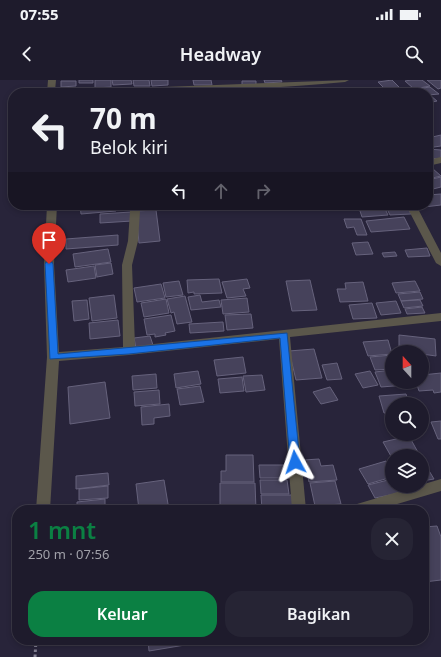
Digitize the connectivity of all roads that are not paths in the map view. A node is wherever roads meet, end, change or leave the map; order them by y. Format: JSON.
{"nodes":[{"id":1,"x":345,"y":80,"type":"edge"},
{"id":2,"x":210,"y":88,"type":"edge"},
{"id":3,"x":52,"y":210,"type":"edge"},
{"id":4,"x":134,"y":210,"type":"edge"},
{"id":5,"x":414,"y":210,"type":"edge"},
{"id":6,"x":441,"y":263,"type":"edge"},
{"id":7,"x":441,"y":318,"type":"edge"},
{"id":8,"x":284,"y":335,"type":"junction"},
{"id":9,"x":129,"y":351,"type":"junction"},
{"id":10,"x":54,"y":357,"type":"junction"},
{"id":11,"x":441,"y":485,"type":"edge"},
{"id":12,"x":43,"y":505,"type":"edge"},
{"id":13,"x":299,"y":505,"type":"edge"},
{"id":14,"x":374,"y":505,"type":"edge"}],
"edges":[{"from":1,"to":2,"type":"street"},
{"from":3,"to":10,"type":"street"},
{"from":4,"to":9,"type":"street"},
{"from":5,"to":6,"type":"street"},
{"from":7,"to":8,"type":"street"},
{"from":8,"to":9,"type":"street"},
{"from":8,"to":13,"type":"street"},
{"from":9,"to":10,"type":"street"},
{"from":10,"to":12,"type":"street"},
{"from":11,"to":14,"type":"street"}]}
